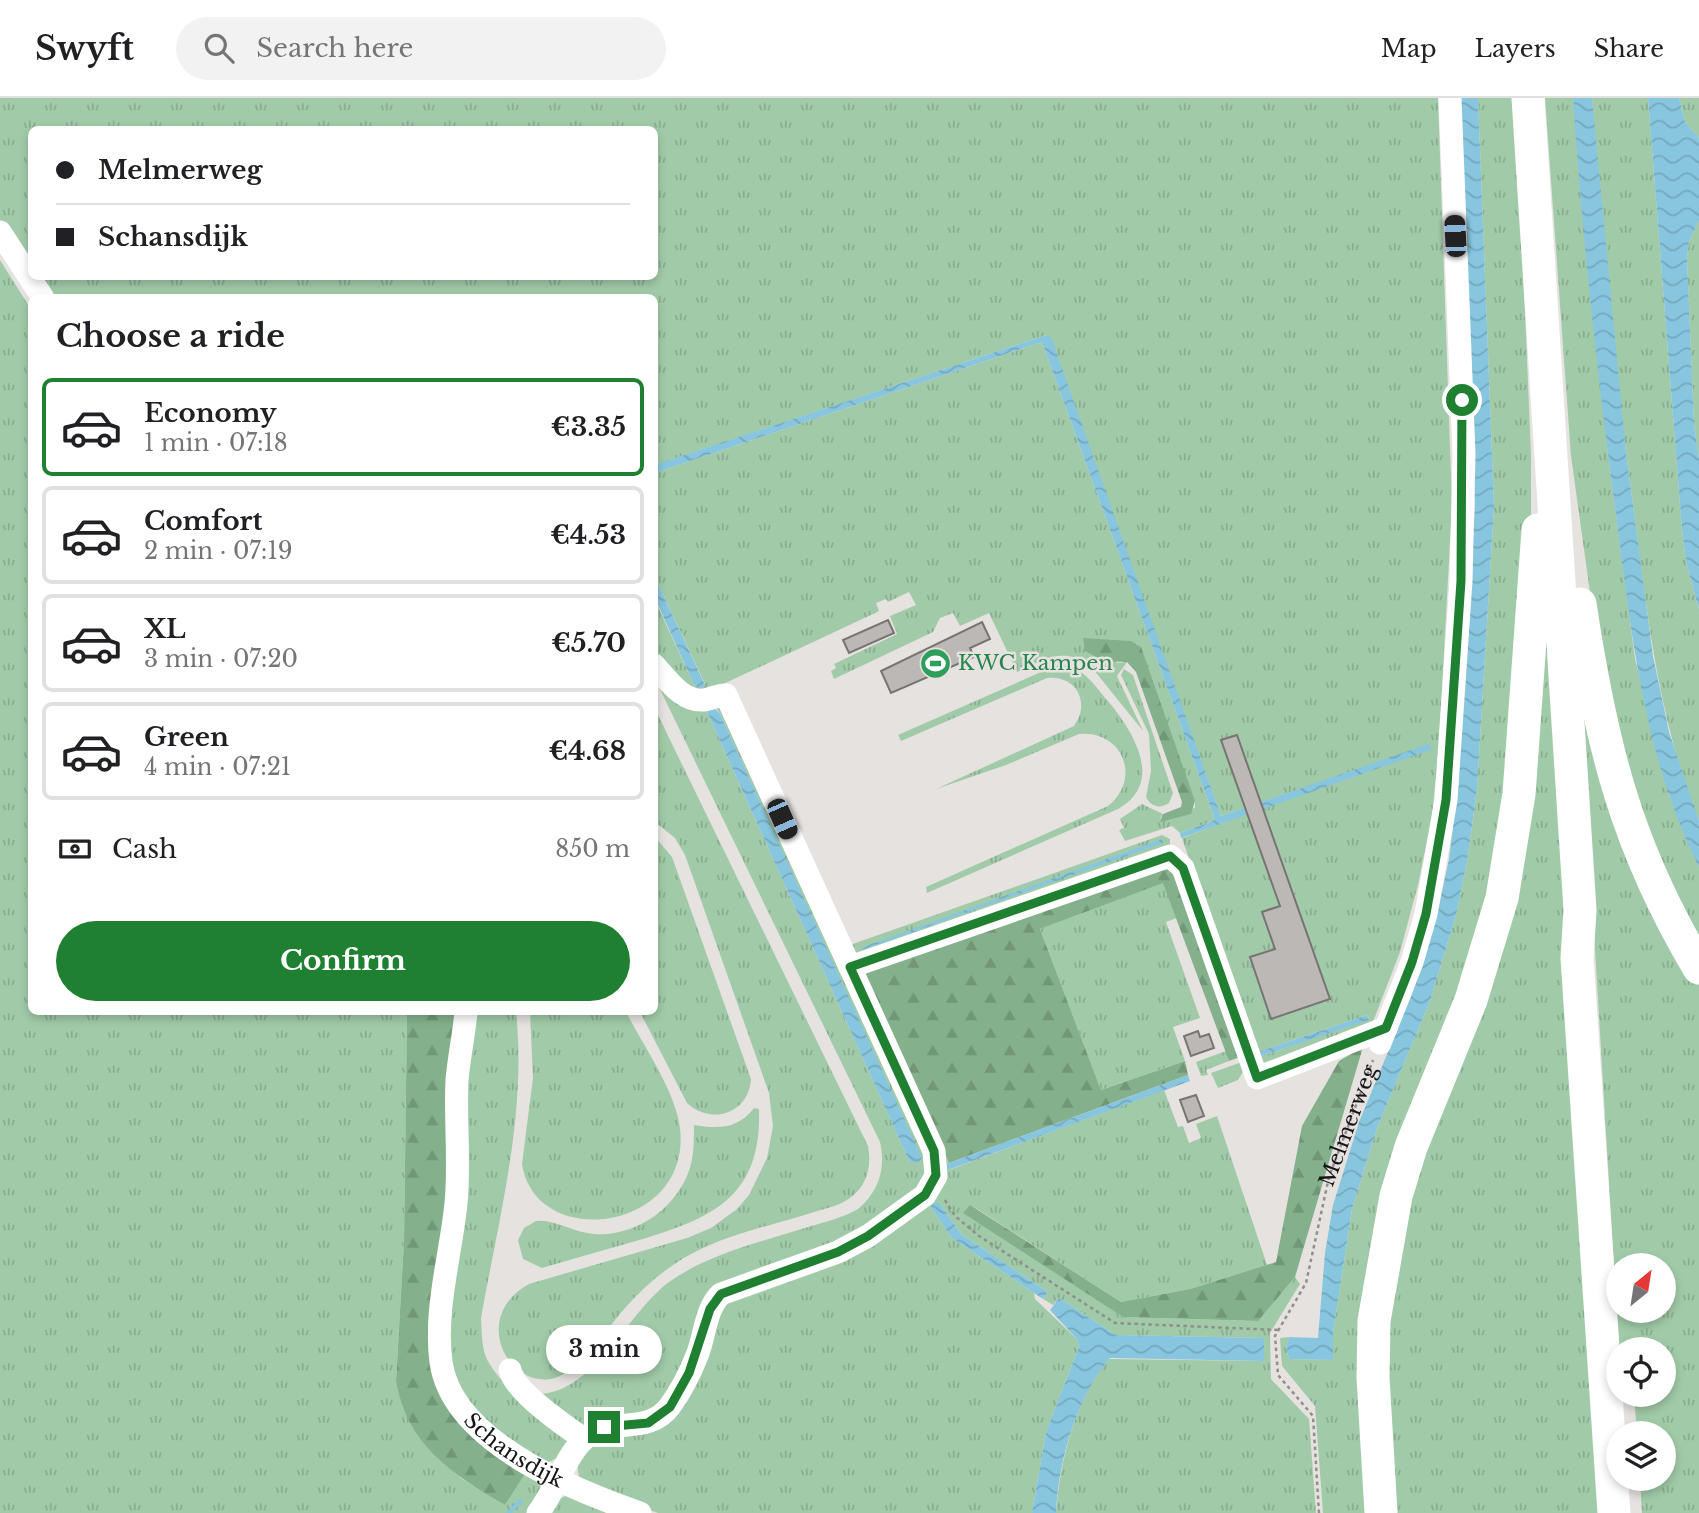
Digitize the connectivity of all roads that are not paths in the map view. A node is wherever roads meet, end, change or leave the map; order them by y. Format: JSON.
{"nodes":[{"id":1,"x":1450,"y":98,"type":"edge"},
{"id":2,"x":1528,"y":98,"type":"edge"},
{"id":3,"x":0,"y":232,"type":"edge"},
{"id":4,"x":28,"y":275,"type":"edge"},
{"id":5,"x":1550,"y":434,"type":"junction"},
{"id":6,"x":658,"y":669,"type":"edge"},
{"id":7,"x":1580,"y":910,"type":"junction"},
{"id":8,"x":850,"y":967,"type":"junction"},
{"id":9,"x":1699,"y":968,"type":"edge"},
{"id":10,"x":467,"y":1015,"type":"edge"},
{"id":11,"x":510,"y":1370,"type":"dead end"},
{"id":12,"x":1618,"y":1421,"type":"edge"},
{"id":13,"x":584,"y":1439,"type":"junction"},
{"id":14,"x":560,"y":1480,"type":"junction"},
{"id":15,"x":1623,"y":1491,"type":"edge"},
{"id":16,"x":538,"y":1513,"type":"edge"},
{"id":17,"x":640,"y":1513,"type":"edge"},
{"id":18,"x":1381,"y":1513,"type":"edge"},
{"id":19,"x":1614,"y":1513,"type":"edge"},
{"id":20,"x":1624,"y":1513,"type":"edge"}],
"edges":[{"from":1,"to":8,"type":"street"},
{"from":2,"to":5,"type":"highway"},
{"from":3,"to":4,"type":"street"},
{"from":5,"to":7,"type":"highway"},
{"from":5,"to":9,"type":"highway"},
{"from":5,"to":18,"type":"highway"},
{"from":6,"to":8,"type":"street"},
{"from":7,"to":12,"type":"highway"},
{"from":7,"to":19,"type":"highway"},
{"from":8,"to":13,"type":"street","name":"Schansdijk"},
{"from":10,"to":14,"type":"street","name":"Schansdijk"},
{"from":11,"to":13,"type":"street"},
{"from":13,"to":14,"type":"street","name":"Schansdijk"},
{"from":14,"to":16,"type":"street"},
{"from":14,"to":17,"type":"street"},
{"from":15,"to":20,"type":"highway"}]}
